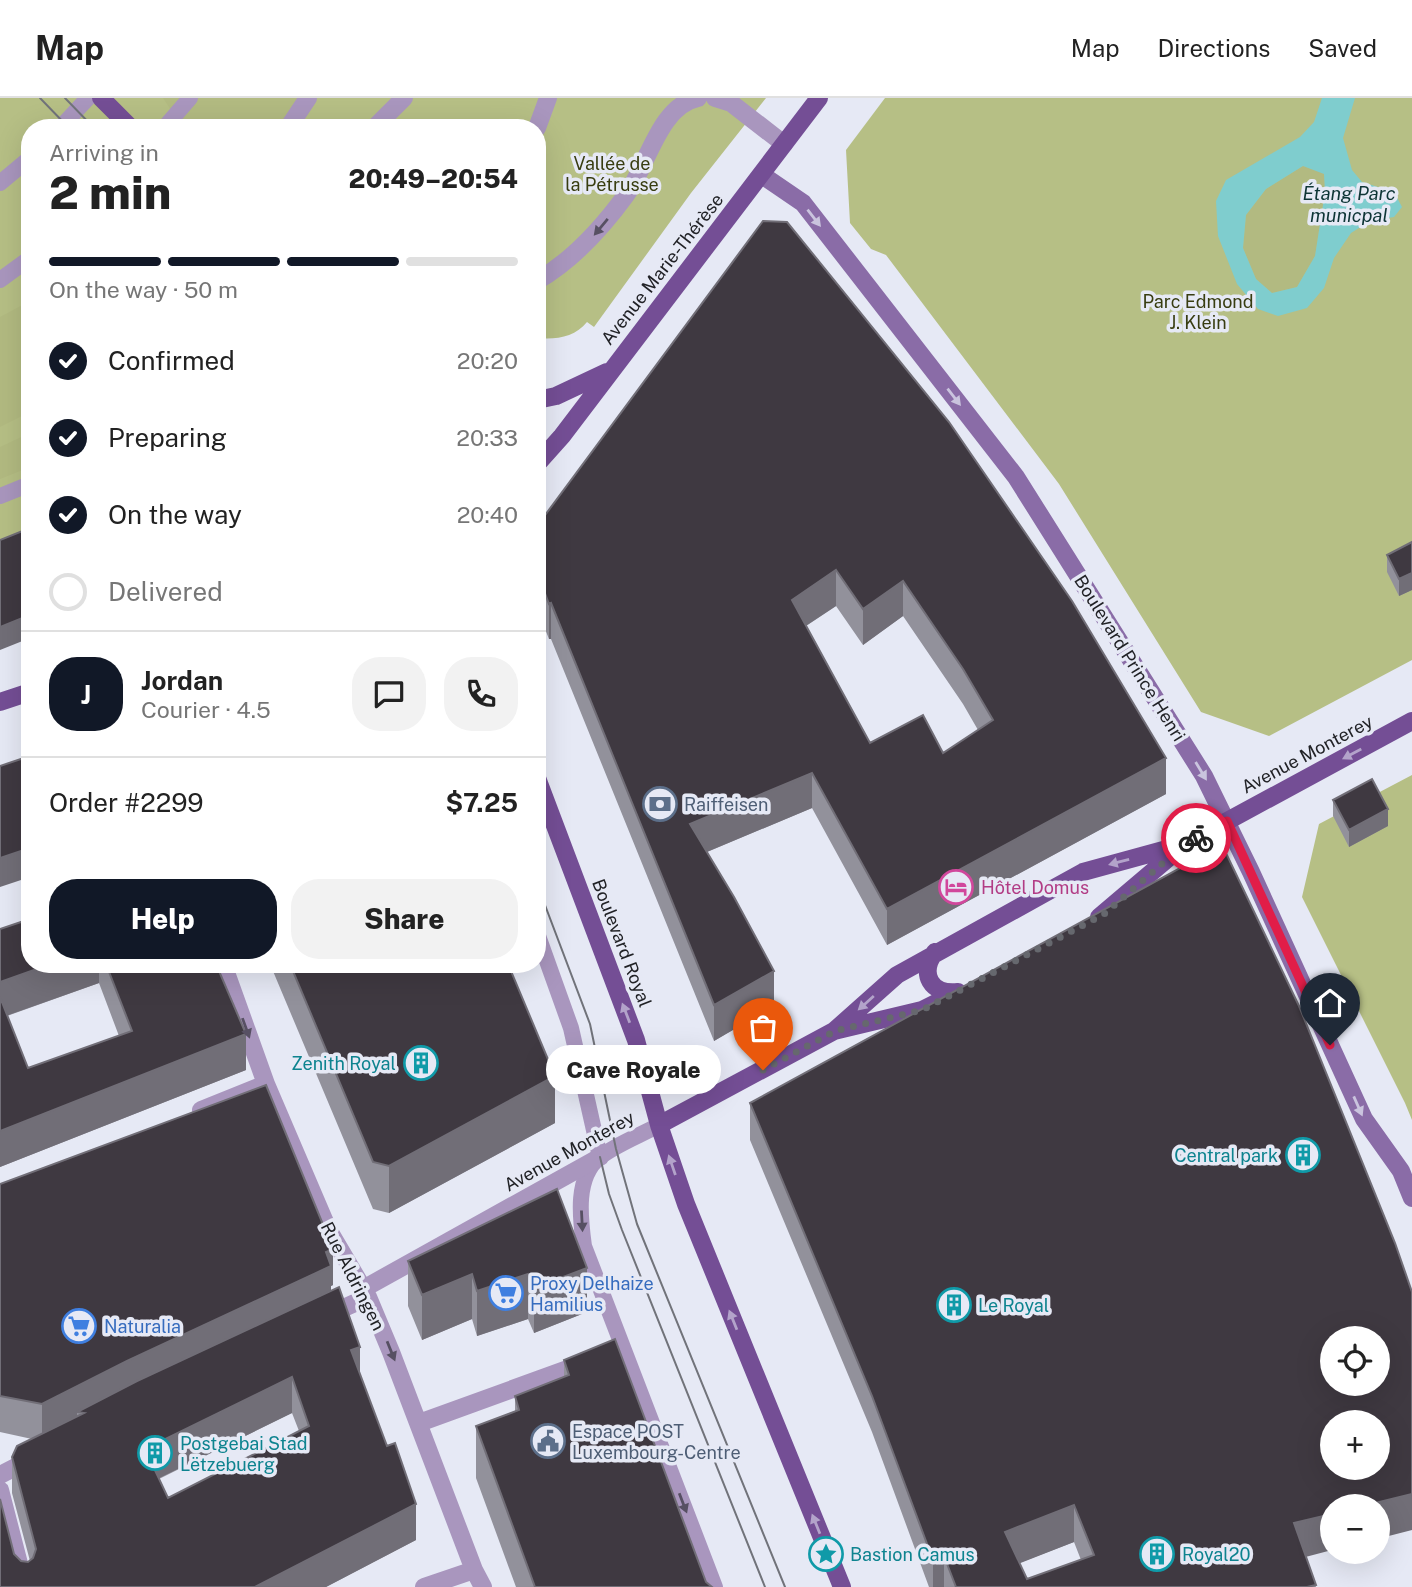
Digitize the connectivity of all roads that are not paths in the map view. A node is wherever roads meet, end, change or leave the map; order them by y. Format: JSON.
{"nodes":[{"id":1,"x":88,"y":98,"type":"edge"},
{"id":2,"x":102,"y":98,"type":"edge"},
{"id":3,"x":190,"y":98,"type":"edge"},
{"id":4,"x":308,"y":98,"type":"edge"},
{"id":5,"x":404,"y":98,"type":"edge"},
{"id":6,"x":548,"y":98,"type":"edge"},
{"id":7,"x":698,"y":98,"type":"edge"},
{"id":8,"x":715,"y":98,"type":"edge"},
{"id":9,"x":818,"y":98,"type":"edge"},
{"id":10,"x":68,"y":119,"type":"edge"},
{"id":11,"x":122,"y":119,"type":"edge"},
{"id":12,"x":172,"y":119,"type":"edge"},
{"id":13,"x":294,"y":119,"type":"edge"},
{"id":14,"x":383,"y":119,"type":"edge"},
{"id":15,"x":540,"y":119,"type":"edge"},
{"id":16,"x":784,"y":144,"type":"junction"},
{"id":17,"x":21,"y":166,"type":"edge"},
{"id":18,"x":762,"y":175,"type":"junction"},
{"id":19,"x":0,"y":183,"type":"edge"},
{"id":20,"x":21,"y":265,"type":"edge"},
{"id":21,"x":546,"y":276,"type":"edge"},
{"id":22,"x":0,"y":280,"type":"edge"},
{"id":23,"x":610,"y":371,"type":"junction"},
{"id":24,"x":546,"y":398,"type":"edge"},
{"id":25,"x":546,"y":454,"type":"edge"},
{"id":26,"x":21,"y":488,"type":"edge"},
{"id":27,"x":0,"y":496,"type":"edge"},
{"id":28,"x":21,"y":695,"type":"edge"},
{"id":29,"x":0,"y":702,"type":"edge"},
{"id":30,"x":1412,"y":722,"type":"edge"},
{"id":31,"x":546,"y":802,"type":"edge"},
{"id":32,"x":1227,"y":821,"type":"junction"},
{"id":33,"x":1185,"y":844,"type":"junction"},
{"id":34,"x":1080,"y":926,"type":"edge"},
{"id":35,"x":935,"y":953,"type":"junction"},
{"id":36,"x":546,"y":958,"type":"edge"},
{"id":37,"x":226,"y":973,"type":"edge"},
{"id":38,"x":835,"y":1031,"type":"junction"},
{"id":39,"x":266,"y":1084,"type":"junction"},
{"id":40,"x":183,"y":1117,"type":"edge"},
{"id":41,"x":659,"y":1125,"type":"junction"},
{"id":42,"x":600,"y":1157,"type":"junction"},
{"id":43,"x":1412,"y":1198,"type":"edge"},
{"id":44,"x":365,"y":1293,"type":"junction"},
{"id":45,"x":313,"y":1322,"type":"edge"},
{"id":46,"x":603,"y":1356,"type":"edge"},
{"id":47,"x":419,"y":1423,"type":"junction"},
{"id":48,"x":48,"y":1450,"type":"edge"},
{"id":49,"x":0,"y":1475,"type":"edge"},
{"id":50,"x":0,"y":1490,"type":"edge"},
{"id":51,"x":474,"y":1570,"type":"junction"},
{"id":52,"x":25,"y":1587,"type":"edge"},
{"id":53,"x":424,"y":1587,"type":"edge"},
{"id":54,"x":483,"y":1587,"type":"edge"},
{"id":55,"x":715,"y":1587,"type":"edge"},
{"id":56,"x":842,"y":1587,"type":"edge"}],
"edges":[{"from":1,"to":10,"type":"lane"},
{"from":2,"to":11,"type":"main road"},
{"from":3,"to":12,"type":"lane"},
{"from":4,"to":13,"type":"street"},
{"from":5,"to":14,"type":"street"},
{"from":6,"to":15,"type":"street"},
{"from":7,"to":21,"type":"street","one_way":true},
{"from":8,"to":16,"type":"street"},
{"from":9,"to":16,"type":"main road","name":"Avenue Marie-Thérèse"},
{"from":16,"to":18,"type":"main road","name":"Avenue Marie-Thérèse"},
{"from":17,"to":19,"type":"lane"},
{"from":18,"to":23,"type":"main road","name":"Avenue Marie-Thérèse"},
{"from":18,"to":32,"type":"main road","name":"Boulevard Prince Henri","one_way":true},
{"from":20,"to":22,"type":"lane"},
{"from":23,"to":24,"type":"main road"},
{"from":23,"to":25,"type":"main road","name":"Avenue Marie-Thérèse"},
{"from":26,"to":27,"type":"lane"},
{"from":28,"to":29,"type":"main road"},
{"from":30,"to":32,"type":"main road","name":"Avenue Monterey","one_way":true},
{"from":41,"to":31,"type":"main road","name":"Boulevard Royal","one_way":true},
{"from":32,"to":33,"type":"main road","name":"Avenue Monterey"},
{"from":32,"to":43,"type":"main road","name":"Boulevard Prince Henri","one_way":true},
{"from":33,"to":34,"type":"main road","name":"Avenue Monterey"},
{"from":33,"to":35,"type":"main road","name":"Avenue Monterey","one_way":true},
{"from":35,"to":38,"type":"main road","name":"Avenue Monterey","one_way":true},
{"from":35,"to":38,"type":"main road","name":"Avenue Monterey"},
{"from":36,"to":42,"type":"lane"},
{"from":37,"to":39,"type":"street","name":"Rue Aldringen","one_way":true},
{"from":38,"to":41,"type":"main road","name":"Avenue Monterey"},
{"from":39,"to":40,"type":"street"},
{"from":39,"to":44,"type":"street","name":"Rue Aldringen"},
{"from":41,"to":42,"type":"lane","name":"Avenue Monterey"},
{"from":56,"to":41,"type":"main road","name":"Boulevard Royal","one_way":true},
{"from":42,"to":44,"type":"street","name":"Avenue Monterey"},
{"from":42,"to":55,"type":"lane","one_way":true},
{"from":44,"to":45,"type":"street","name":"Avenue Monterey"},
{"from":44,"to":47,"type":"street","name":"Rue Aldringen","one_way":true},
{"from":46,"to":47,"type":"street"},
{"from":47,"to":51,"type":"street","name":"Rue Aldringen"},
{"from":48,"to":49,"type":"street"},
{"from":50,"to":52,"type":"street"},
{"from":51,"to":53,"type":"street"},
{"from":51,"to":54,"type":"street","name":"Rue Aldringen"}]}
